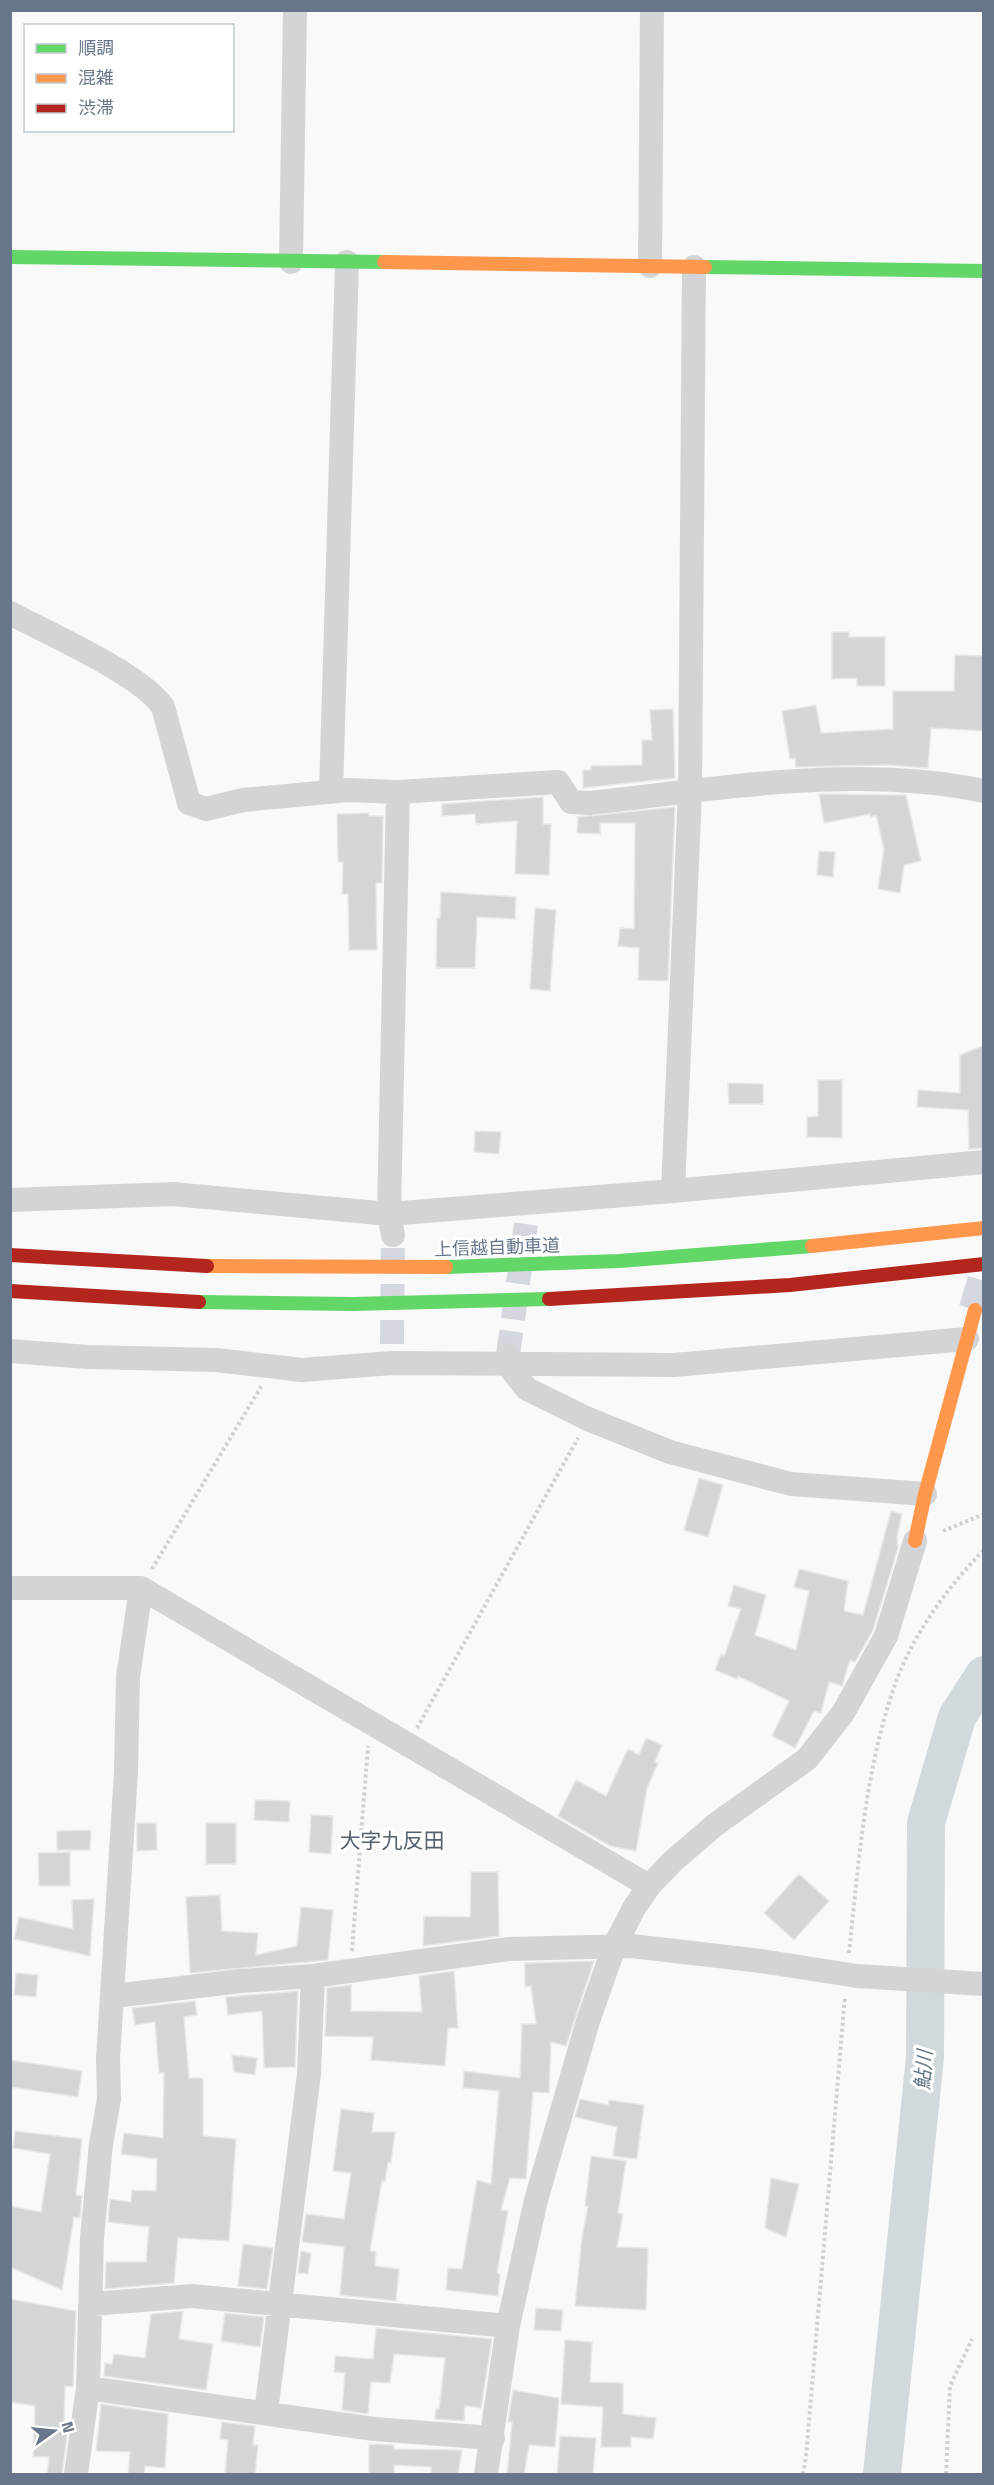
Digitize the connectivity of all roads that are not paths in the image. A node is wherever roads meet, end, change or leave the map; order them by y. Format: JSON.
{"nodes":[{"id":1,"x":295,"y":10,"type":"edge"},
{"id":2,"x":652,"y":10,"type":"edge"},
{"id":3,"x":10,"y":257,"type":"edge"},
{"id":4,"x":291,"y":262,"type":"junction"},
{"id":5,"x":347,"y":262,"type":"junction"},
{"id":6,"x":650,"y":266,"type":"junction"},
{"id":7,"x":694,"y":267,"type":"junction"},
{"id":8,"x":984,"y":271,"type":"edge"},
{"id":9,"x":10,"y":614,"type":"edge"},
{"id":10,"x":984,"y":791,"type":"edge"},
{"id":11,"x":331,"y":792,"type":"junction"},
{"id":12,"x":398,"y":792,"type":"junction"},
{"id":13,"x":690,"y":792,"type":"junction"},
{"id":14,"x":984,"y":1162,"type":"edge"},
{"id":15,"x":673,"y":1191,"type":"junction"},
{"id":16,"x":10,"y":1200,"type":"edge"},
{"id":17,"x":391,"y":1224,"type":"junction"},
{"id":18,"x":984,"y":1228,"type":"edge"},
{"id":19,"x":10,"y":1255,"type":"edge"},
{"id":20,"x":984,"y":1264,"type":"edge"},
{"id":21,"x":10,"y":1292,"type":"edge"},
{"id":22,"x":975,"y":1310,"type":"tunnel mouth"},
{"id":23,"x":967,"y":1339,"type":"junction"},
{"id":24,"x":10,"y":1351,"type":"edge"},
{"id":25,"x":507,"y":1360,"type":"junction"},
{"id":26,"x":925,"y":1494,"type":"junction"},
{"id":27,"x":915,"y":1541,"type":"joint"},
{"id":28,"x":10,"y":1588,"type":"edge"},
{"id":29,"x":141,"y":1588,"type":"junction"},
{"id":30,"x":649,"y":1886,"type":"junction"},
{"id":31,"x":614,"y":1947,"type":"junction"},
{"id":32,"x":313,"y":1976,"type":"junction"},
{"id":33,"x":973,"y":1984,"type":"edge"},
{"id":34,"x":113,"y":1996,"type":"junction"},
{"id":35,"x":92,"y":2304,"type":"junction"},
{"id":36,"x":278,"y":2305,"type":"junction"},
{"id":37,"x":508,"y":2326,"type":"junction"},
{"id":38,"x":88,"y":2388,"type":"junction"},
{"id":39,"x":266,"y":2412,"type":"junction"},
{"id":40,"x":493,"y":2438,"type":"junction"},
{"id":41,"x":76,"y":2475,"type":"edge"},
{"id":42,"x":486,"y":2475,"type":"edge"}],
"edges":[{"from":1,"to":4,"type":"street"},
{"from":2,"to":6,"type":"street"},
{"from":3,"to":4,"type":"main road"},
{"from":4,"to":5,"type":"main road"},
{"from":5,"to":6,"type":"main road"},
{"from":5,"to":11,"type":"street"},
{"from":6,"to":7,"type":"main road"},
{"from":7,"to":8,"type":"main road"},
{"from":7,"to":13,"type":"street"},
{"from":9,"to":11,"type":"street"},
{"from":10,"to":13,"type":"street"},
{"from":11,"to":12,"type":"street"},
{"from":12,"to":13,"type":"street"},
{"from":12,"to":17,"type":"street"},
{"from":13,"to":15,"type":"street"},
{"from":14,"to":15,"type":"street"},
{"from":15,"to":17,"type":"street"},
{"from":16,"to":17,"type":"street"},
{"from":18,"to":19,"type":"main road","name":"上信越自動車道"},
{"from":20,"to":21,"type":"main road"},
{"from":22,"to":23,"type":"main road"},
{"from":23,"to":25,"type":"street"},
{"from":23,"to":26,"type":"main road"},
{"from":24,"to":25,"type":"street"},
{"from":25,"to":26,"type":"street"},
{"from":26,"to":27,"type":"main road"},
{"from":27,"to":30,"type":"street"},
{"from":28,"to":29,"type":"street"},
{"from":29,"to":30,"type":"street"},
{"from":29,"to":34,"type":"street"},
{"from":30,"to":31,"type":"street"},
{"from":31,"to":32,"type":"street"},
{"from":31,"to":33,"type":"street"},
{"from":31,"to":37,"type":"street"},
{"from":32,"to":34,"type":"street"},
{"from":32,"to":36,"type":"street"},
{"from":34,"to":35,"type":"street"},
{"from":35,"to":36,"type":"street"},
{"from":35,"to":38,"type":"street"},
{"from":36,"to":37,"type":"street"},
{"from":36,"to":39,"type":"street"},
{"from":37,"to":40,"type":"street"},
{"from":38,"to":39,"type":"street"},
{"from":38,"to":41,"type":"street"},
{"from":39,"to":40,"type":"street"},
{"from":40,"to":42,"type":"street"}]}
